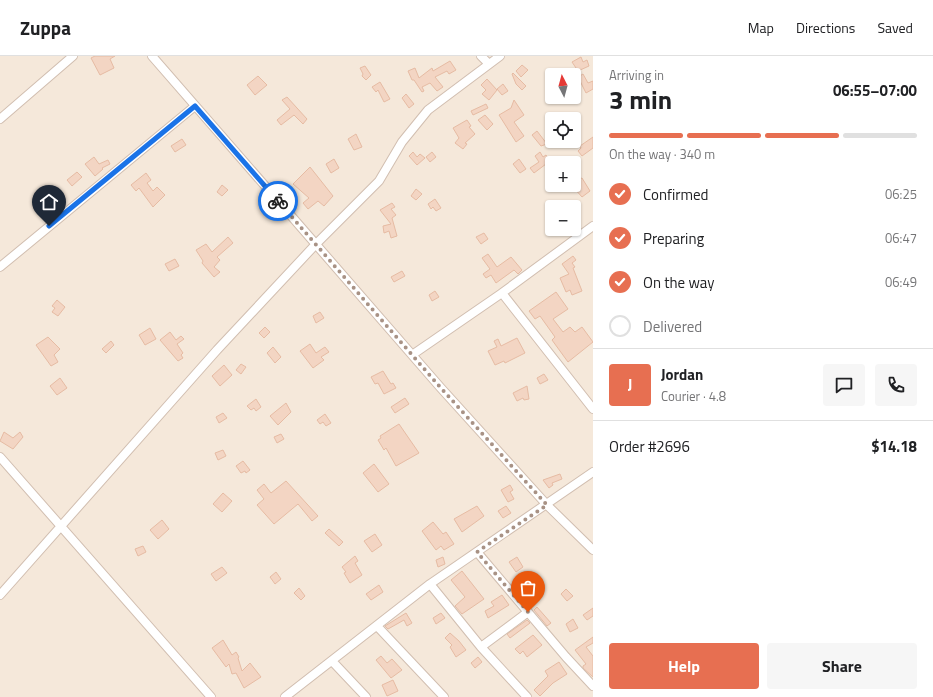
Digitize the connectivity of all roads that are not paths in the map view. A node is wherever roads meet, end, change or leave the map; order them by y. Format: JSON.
{"nodes":[{"id":1,"x":73,"y":56,"type":"edge"},
{"id":2,"x":152,"y":56,"type":"edge"},
{"id":3,"x":481,"y":56,"type":"edge"},
{"id":4,"x":500,"y":56,"type":"edge"},
{"id":5,"x":489,"y":64,"type":"junction"},
{"id":6,"x":195,"y":106,"type":"junction"},
{"id":7,"x":0,"y":119,"type":"edge"},
{"id":8,"x":593,"y":226,"type":"edge"},
{"id":9,"x":316,"y":244,"type":"junction"},
{"id":10,"x":0,"y":266,"type":"edge"},
{"id":11,"x":502,"y":293,"type":"junction"},
{"id":12,"x":412,"y":355,"type":"junction"},
{"id":13,"x":593,"y":409,"type":"edge"},
{"id":14,"x":0,"y":457,"type":"edge"},
{"id":15,"x":593,"y":472,"type":"edge"},
{"id":16,"x":547,"y":505,"type":"junction"},
{"id":17,"x":60,"y":526,"type":"junction"},
{"id":18,"x":593,"y":550,"type":"edge"},
{"id":19,"x":477,"y":552,"type":"junction"},
{"id":20,"x":430,"y":584,"type":"junction"},
{"id":21,"x":0,"y":595,"type":"edge"},
{"id":22,"x":528,"y":612,"type":"junction"},
{"id":23,"x":377,"y":626,"type":"junction"},
{"id":24,"x":480,"y":647,"type":"junction"},
{"id":25,"x":332,"y":661,"type":"junction"},
{"id":26,"x":593,"y":686,"type":"edge"},
{"id":27,"x":211,"y":697,"type":"edge"},
{"id":28,"x":285,"y":697,"type":"edge"},
{"id":29,"x":366,"y":697,"type":"edge"},
{"id":30,"x":444,"y":697,"type":"edge"},
{"id":31,"x":527,"y":697,"type":"edge"}],
"edges":[{"from":1,"to":7,"type":"street"},
{"from":2,"to":6,"type":"street"},
{"from":3,"to":5,"type":"street"},
{"from":4,"to":5,"type":"street"},
{"from":5,"to":9,"type":"street"},
{"from":6,"to":9,"type":"street"},
{"from":6,"to":10,"type":"street"},
{"from":8,"to":11,"type":"street"},
{"from":9,"to":12,"type":"street"},
{"from":9,"to":17,"type":"street"},
{"from":11,"to":12,"type":"street"},
{"from":11,"to":13,"type":"street"},
{"from":12,"to":16,"type":"street"},
{"from":14,"to":17,"type":"street"},
{"from":15,"to":16,"type":"street"},
{"from":16,"to":18,"type":"street"},
{"from":16,"to":19,"type":"street"},
{"from":17,"to":21,"type":"street"},
{"from":17,"to":27,"type":"street"},
{"from":19,"to":20,"type":"street"},
{"from":19,"to":22,"type":"street"},
{"from":20,"to":23,"type":"street"},
{"from":20,"to":24,"type":"street"},
{"from":22,"to":24,"type":"street"},
{"from":22,"to":26,"type":"street"},
{"from":23,"to":25,"type":"street"},
{"from":23,"to":30,"type":"street"},
{"from":24,"to":31,"type":"street"},
{"from":25,"to":28,"type":"street"},
{"from":25,"to":29,"type":"street"}]}
